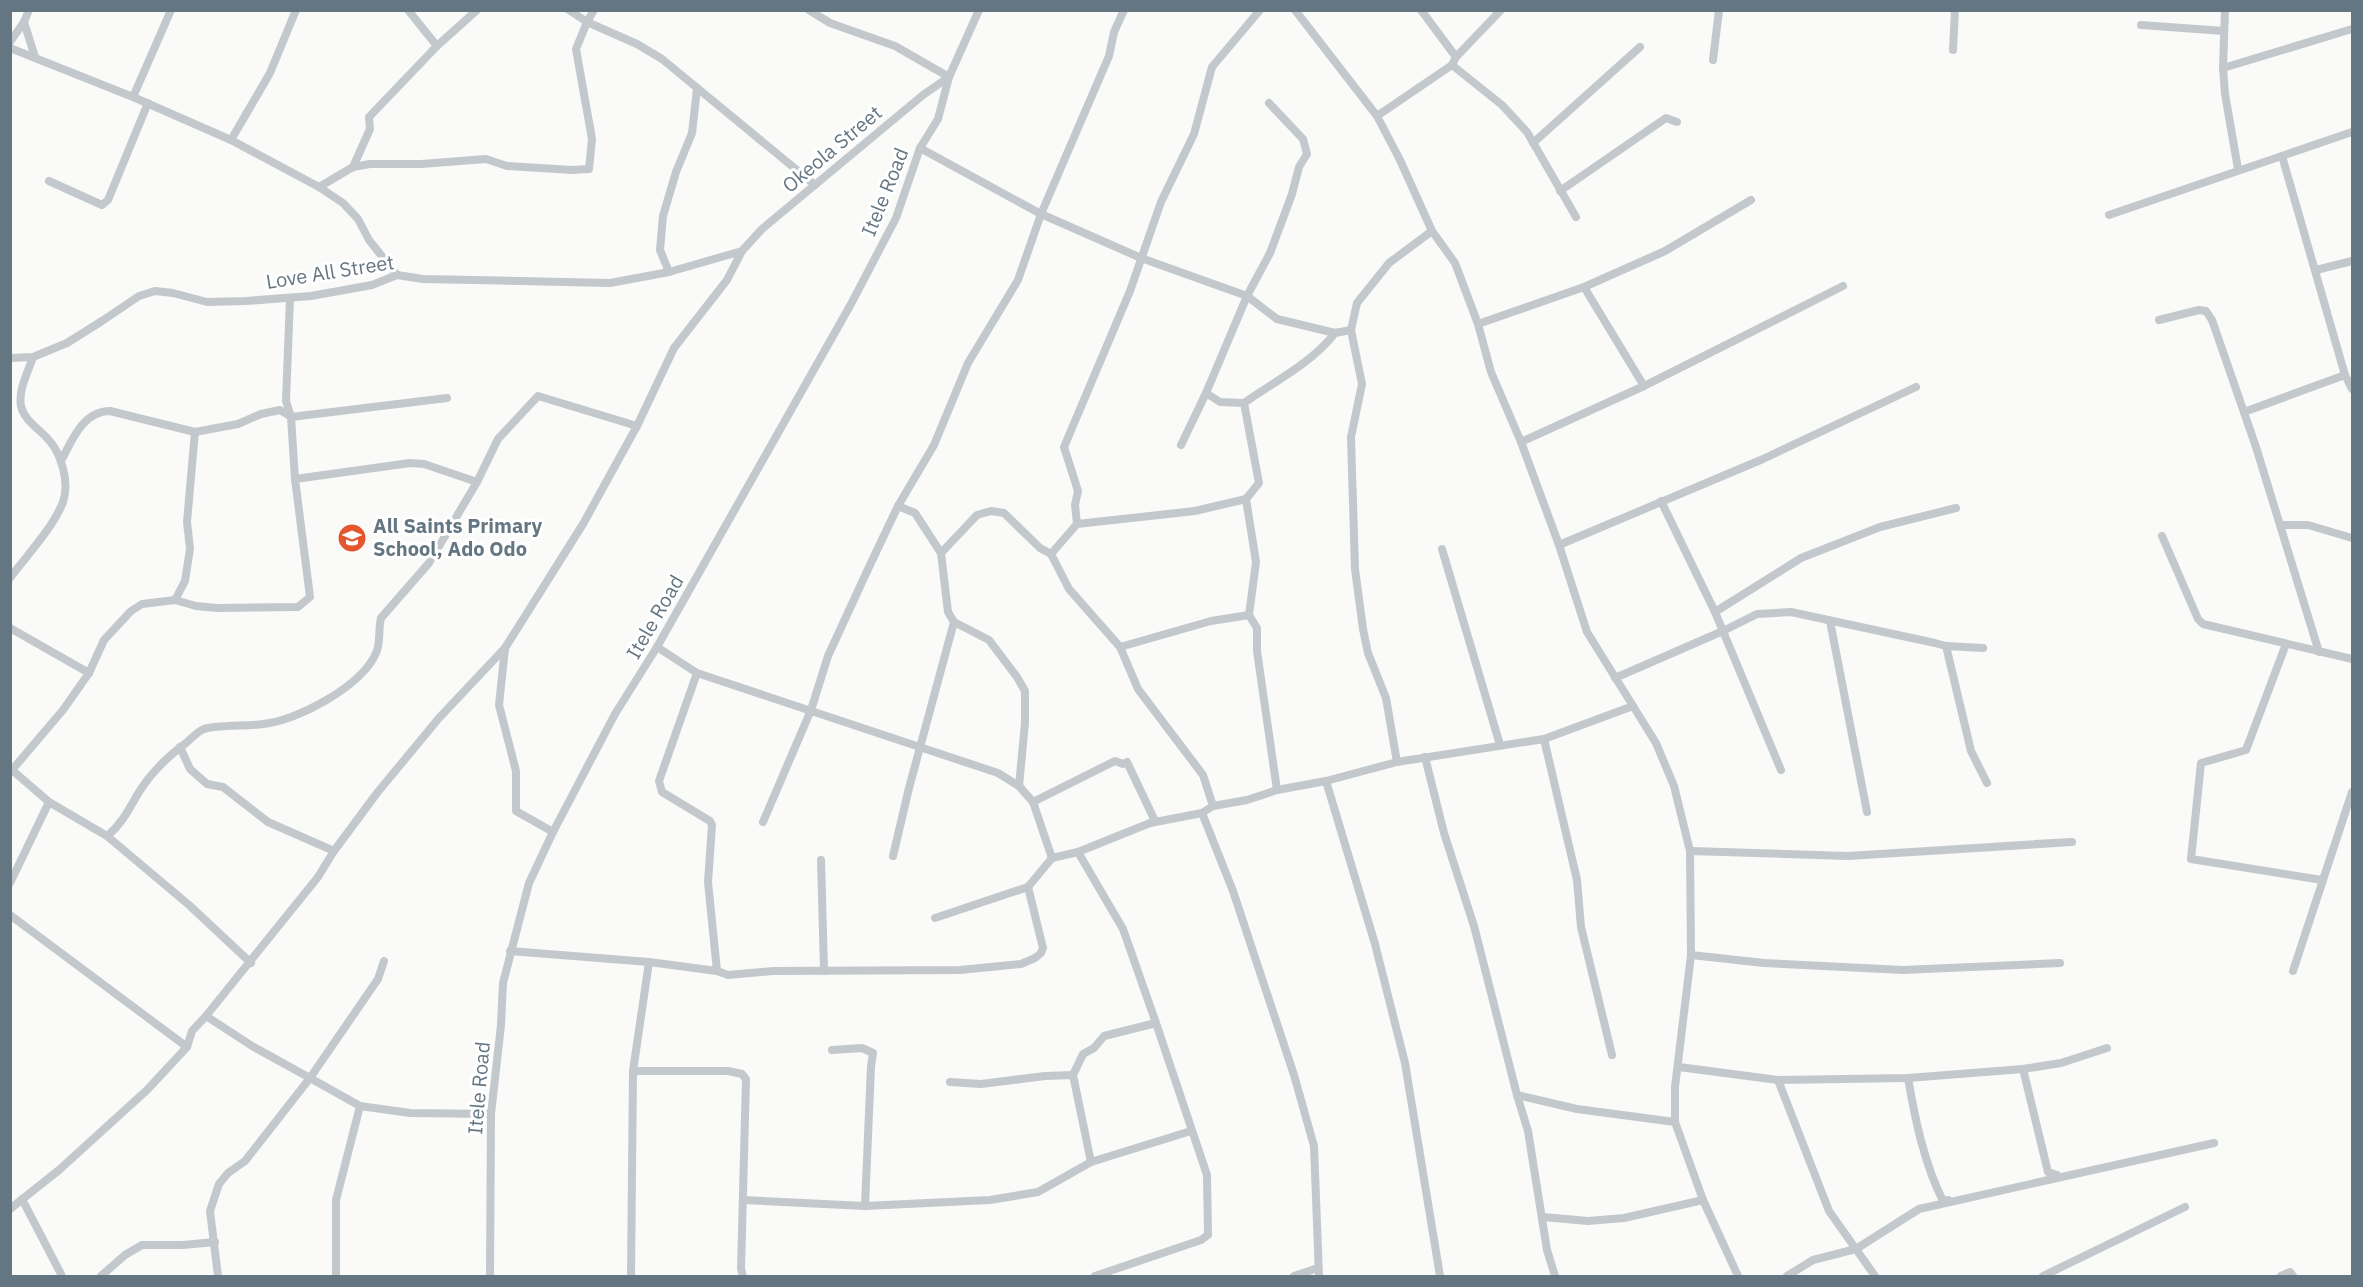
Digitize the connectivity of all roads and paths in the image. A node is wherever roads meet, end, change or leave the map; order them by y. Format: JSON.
{"nodes":[{"id":1,"x":29,"y":10,"type":"edge"},
{"id":2,"x":171,"y":10,"type":"edge"},
{"id":3,"x":296,"y":10,"type":"edge"},
{"id":4,"x":408,"y":10,"type":"edge"},
{"id":5,"x":477,"y":10,"type":"edge"},
{"id":6,"x":569,"y":10,"type":"edge"},
{"id":7,"x":594,"y":10,"type":"edge"},
{"id":8,"x":809,"y":10,"type":"edge"},
{"id":9,"x":979,"y":10,"type":"edge"},
{"id":10,"x":1124,"y":10,"type":"edge"},
{"id":11,"x":1260,"y":10,"type":"edge"},
{"id":12,"x":1295,"y":10,"type":"edge"},
{"id":13,"x":1421,"y":10,"type":"edge"},
{"id":14,"x":1501,"y":10,"type":"edge"},
{"id":15,"x":1719,"y":10,"type":"edge"},
{"id":16,"x":1955,"y":10,"type":"edge"},
{"id":17,"x":2225,"y":10,"type":"edge"},
{"id":18,"x":819,"y":13,"type":"edge"},
{"id":19,"x":24,"y":22,"type":"junction"},
{"id":20,"x":587,"y":22,"type":"junction"},
{"id":21,"x":2141,"y":25,"type":"dead end"},
{"id":22,"x":2352,"y":29,"type":"edge"},
{"id":23,"x":2224,"y":31,"type":"junction"},
{"id":24,"x":10,"y":42,"type":"edge"},
{"id":25,"x":437,"y":46,"type":"junction"},
{"id":26,"x":1640,"y":47,"type":"dead end"},
{"id":27,"x":10,"y":48,"type":"edge"},
{"id":28,"x":1953,"y":50,"type":"dead end"},
{"id":29,"x":35,"y":57,"type":"junction"},
{"id":30,"x":1456,"y":57,"type":"junction"},
{"id":31,"x":1713,"y":60,"type":"dead end"},
{"id":32,"x":1452,"y":65,"type":"junction"},
{"id":33,"x":2223,"y":68,"type":"junction"},
{"id":34,"x":949,"y":77,"type":"junction"},
{"id":35,"x":697,"y":89,"type":"junction"},
{"id":36,"x":133,"y":97,"type":"junction"},
{"id":37,"x":148,"y":103,"type":"junction"},
{"id":38,"x":1269,"y":103,"type":"dead end"},
{"id":39,"x":1377,"y":116,"type":"junction"},
{"id":40,"x":1677,"y":122,"type":"dead end"},
{"id":41,"x":2352,"y":132,"type":"edge"},
{"id":42,"x":231,"y":140,"type":"junction"},
{"id":43,"x":1533,"y":143,"type":"junction"},
{"id":44,"x":920,"y":148,"type":"junction"},
{"id":45,"x":359,"y":152,"type":"junction"},
{"id":46,"x":2282,"y":156,"type":"junction"},
{"id":47,"x":370,"y":164,"type":"junction"},
{"id":48,"x":353,"y":167,"type":"junction"},
{"id":49,"x":2238,"y":170,"type":"junction"},
{"id":50,"x":49,"y":181,"type":"dead end"},
{"id":51,"x":815,"y":185,"type":"junction"},
{"id":52,"x":320,"y":187,"type":"junction"},
{"id":53,"x":1560,"y":191,"type":"junction"},
{"id":54,"x":1751,"y":200,"type":"dead end"},
{"id":55,"x":1041,"y":214,"type":"junction"},
{"id":56,"x":2109,"y":215,"type":"dead end"},
{"id":57,"x":1576,"y":217,"type":"dead end"},
{"id":58,"x":1432,"y":231,"type":"junction"},
{"id":59,"x":742,"y":251,"type":"junction"},
{"id":60,"x":1141,"y":258,"type":"junction"},
{"id":61,"x":2352,"y":261,"type":"edge"},
{"id":62,"x":2316,"y":270,"type":"junction"},
{"id":63,"x":669,"y":272,"type":"junction"},
{"id":64,"x":397,"y":275,"type":"junction"},
{"id":65,"x":1844,"y":286,"type":"dead end"},
{"id":66,"x":1584,"y":287,"type":"junction"},
{"id":67,"x":1246,"y":296,"type":"junction"},
{"id":68,"x":290,"y":298,"type":"junction"},
{"id":69,"x":2159,"y":320,"type":"dead end"},
{"id":70,"x":1478,"y":324,"type":"junction"},
{"id":71,"x":1351,"y":330,"type":"junction"},
{"id":72,"x":1335,"y":333,"type":"junction"},
{"id":73,"x":33,"y":357,"type":"junction"},
{"id":74,"x":10,"y":358,"type":"edge"},
{"id":75,"x":2345,"y":375,"type":"junction"},
{"id":76,"x":1644,"y":386,"type":"junction"},
{"id":77,"x":1916,"y":387,"type":"dead end"},
{"id":78,"x":2352,"y":389,"type":"edge"},
{"id":79,"x":1206,"y":393,"type":"junction"},
{"id":80,"x":447,"y":398,"type":"dead end"},
{"id":81,"x":1244,"y":403,"type":"junction"},
{"id":82,"x":2244,"y":412,"type":"junction"},
{"id":83,"x":291,"y":417,"type":"junction"},
{"id":84,"x":637,"y":426,"type":"junction"},
{"id":85,"x":195,"y":432,"type":"junction"},
{"id":86,"x":1521,"y":442,"type":"junction"},
{"id":87,"x":1181,"y":445,"type":"dead end"},
{"id":88,"x":61,"y":461,"type":"junction"},
{"id":89,"x":295,"y":479,"type":"junction"},
{"id":90,"x":477,"y":482,"type":"junction"},
{"id":91,"x":1246,"y":499,"type":"junction"},
{"id":92,"x":1661,"y":501,"type":"junction"},
{"id":93,"x":898,"y":506,"type":"junction"},
{"id":94,"x":1956,"y":508,"type":"dead end"},
{"id":95,"x":1077,"y":524,"type":"junction"},
{"id":96,"x":2281,"y":525,"type":"junction"},
{"id":97,"x":2162,"y":536,"type":"dead end"},
{"id":98,"x":2352,"y":538,"type":"edge"},
{"id":99,"x":1559,"y":545,"type":"junction"},
{"id":100,"x":1442,"y":549,"type":"dead end"},
{"id":101,"x":941,"y":554,"type":"junction"},
{"id":102,"x":1051,"y":554,"type":"junction"},
{"id":103,"x":10,"y":578,"type":"edge"},
{"id":104,"x":175,"y":600,"type":"junction"},
{"id":105,"x":1715,"y":612,"type":"junction"},
{"id":106,"x":1249,"y":615,"type":"junction"},
{"id":107,"x":1830,"y":621,"type":"junction"},
{"id":108,"x":954,"y":622,"type":"junction"},
{"id":109,"x":10,"y":628,"type":"edge"},
{"id":110,"x":1724,"y":631,"type":"junction"},
{"id":111,"x":2286,"y":644,"type":"junction"},
{"id":112,"x":1946,"y":646,"type":"junction"},
{"id":113,"x":657,"y":647,"type":"junction"},
{"id":114,"x":1120,"y":647,"type":"junction"},
{"id":115,"x":505,"y":648,"type":"junction"},
{"id":116,"x":1983,"y":648,"type":"dead end"},
{"id":117,"x":2319,"y":652,"type":"junction"},
{"id":118,"x":2352,"y":659,"type":"edge"},
{"id":119,"x":89,"y":673,"type":"junction"},
{"id":120,"x":697,"y":673,"type":"junction"},
{"id":121,"x":1615,"y":678,"type":"junction"},
{"id":122,"x":1633,"y":706,"type":"junction"},
{"id":123,"x":811,"y":710,"type":"junction"},
{"id":124,"x":1544,"y":739,"type":"junction"},
{"id":125,"x":1500,"y":745,"type":"junction"},
{"id":126,"x":180,"y":747,"type":"junction"},
{"id":127,"x":920,"y":749,"type":"junction"},
{"id":128,"x":1425,"y":757,"type":"junction"},
{"id":129,"x":1397,"y":762,"type":"junction"},
{"id":130,"x":11,"y":770,"type":"edge"},
{"id":131,"x":1781,"y":770,"type":"dead end"},
{"id":132,"x":1326,"y":781,"type":"junction"},
{"id":133,"x":1987,"y":783,"type":"dead end"},
{"id":134,"x":1019,"y":786,"type":"junction"},
{"id":135,"x":1277,"y":790,"type":"junction"},
{"id":136,"x":2352,"y":792,"type":"edge"},
{"id":137,"x":49,"y":802,"type":"junction"},
{"id":138,"x":1033,"y":802,"type":"junction"},
{"id":139,"x":1213,"y":807,"type":"junction"},
{"id":140,"x":1867,"y":812,"type":"dead end"},
{"id":141,"x":1202,"y":813,"type":"junction"},
{"id":142,"x":764,"y":822,"type":"dead end"},
{"id":143,"x":1150,"y":823,"type":"junction"},
{"id":144,"x":553,"y":832,"type":"junction"},
{"id":145,"x":107,"y":836,"type":"junction"},
{"id":146,"x":2035,"y":844,"type":"dead end"},
{"id":147,"x":334,"y":851,"type":"junction"},
{"id":148,"x":1690,"y":851,"type":"junction"},
{"id":149,"x":1078,"y":852,"type":"junction"},
{"id":150,"x":893,"y":856,"type":"dead end"},
{"id":151,"x":1052,"y":858,"type":"junction"},
{"id":152,"x":821,"y":860,"type":"dead end"},
{"id":153,"x":2322,"y":880,"type":"junction"},
{"id":154,"x":10,"y":883,"type":"edge"},
{"id":155,"x":1028,"y":887,"type":"junction"},
{"id":156,"x":10,"y":915,"type":"edge"},
{"id":157,"x":935,"y":918,"type":"dead end"},
{"id":158,"x":510,"y":951,"type":"junction"},
{"id":159,"x":1691,"y":955,"type":"junction"},
{"id":160,"x":384,"y":961,"type":"dead end"},
{"id":161,"x":649,"y":962,"type":"junction"},
{"id":162,"x":251,"y":963,"type":"junction"},
{"id":163,"x":2060,"y":963,"type":"dead end"},
{"id":164,"x":717,"y":970,"type":"junction"},
{"id":165,"x":824,"y":971,"type":"junction"},
{"id":166,"x":2293,"y":971,"type":"dead end"},
{"id":167,"x":206,"y":1016,"type":"junction"},
{"id":168,"x":1156,"y":1023,"type":"junction"},
{"id":169,"x":187,"y":1047,"type":"junction"},
{"id":170,"x":2107,"y":1048,"type":"dead end"},
{"id":171,"x":832,"y":1050,"type":"dead end"},
{"id":172,"x":1612,"y":1055,"type":"dead end"},
{"id":173,"x":1679,"y":1067,"type":"junction"},
{"id":174,"x":2023,"y":1070,"type":"junction"},
{"id":175,"x":633,"y":1071,"type":"junction"},
{"id":176,"x":1073,"y":1075,"type":"junction"},
{"id":177,"x":310,"y":1078,"type":"junction"},
{"id":178,"x":1908,"y":1078,"type":"junction"},
{"id":179,"x":1779,"y":1080,"type":"junction"},
{"id":180,"x":950,"y":1082,"type":"dead end"},
{"id":181,"x":1517,"y":1095,"type":"junction"},
{"id":182,"x":360,"y":1106,"type":"junction"},
{"id":183,"x":491,"y":1114,"type":"junction"},
{"id":184,"x":1675,"y":1122,"type":"junction"},
{"id":185,"x":1191,"y":1131,"type":"junction"},
{"id":186,"x":2214,"y":1143,"type":"dead end"},
{"id":187,"x":1091,"y":1161,"type":"junction"},
{"id":188,"x":2061,"y":1176,"type":"junction"},
{"id":189,"x":22,"y":1199,"type":"junction"},
{"id":190,"x":743,"y":1200,"type":"junction"},
{"id":191,"x":1703,"y":1200,"type":"junction"},
{"id":192,"x":1956,"y":1200,"type":"junction"},
{"id":193,"x":865,"y":1206,"type":"junction"},
{"id":194,"x":2186,"y":1207,"type":"dead end"},
{"id":195,"x":10,"y":1209,"type":"edge"},
{"id":196,"x":1543,"y":1217,"type":"junction"},
{"id":197,"x":215,"y":1242,"type":"junction"},
{"id":198,"x":1856,"y":1250,"type":"junction"},
{"id":199,"x":1319,"y":1272,"type":"edge"},
{"id":200,"x":62,"y":1276,"type":"edge"},
{"id":201,"x":101,"y":1276,"type":"edge"},
{"id":202,"x":218,"y":1276,"type":"edge"},
{"id":203,"x":336,"y":1276,"type":"edge"},
{"id":204,"x":490,"y":1276,"type":"edge"},
{"id":205,"x":631,"y":1276,"type":"edge"},
{"id":206,"x":743,"y":1276,"type":"edge"},
{"id":207,"x":1095,"y":1276,"type":"edge"},
{"id":208,"x":1294,"y":1276,"type":"edge"},
{"id":209,"x":1440,"y":1276,"type":"edge"},
{"id":210,"x":1555,"y":1276,"type":"edge"},
{"id":211,"x":1738,"y":1276,"type":"edge"},
{"id":212,"x":1788,"y":1276,"type":"edge"},
{"id":213,"x":1875,"y":1276,"type":"edge"},
{"id":214,"x":2043,"y":1276,"type":"edge"},
{"id":215,"x":2281,"y":1276,"type":"edge"},
{"id":216,"x":2293,"y":1276,"type":"edge"}],
"edges":[{"from":1,"to":19,"type":"street"},
{"from":2,"to":36,"type":"street"},
{"from":3,"to":42,"type":"street"},
{"from":4,"to":25,"type":"street"},
{"from":5,"to":25,"type":"street"},
{"from":6,"to":20,"type":"street"},
{"from":7,"to":20,"type":"street"},
{"from":8,"to":18,"type":"street"},
{"from":9,"to":34,"type":"street","name":"Itele Road"},
{"from":10,"to":55,"type":"street"},
{"from":11,"to":60,"type":"street"},
{"from":12,"to":39,"type":"street"},
{"from":13,"to":30,"type":"street"},
{"from":14,"to":30,"type":"street"},
{"from":15,"to":31,"type":"street"},
{"from":16,"to":28,"type":"street"},
{"from":17,"to":23,"type":"street"},
{"from":18,"to":34,"type":"street"},
{"from":19,"to":24,"type":"street"},
{"from":19,"to":29,"type":"street"},
{"from":20,"to":35,"type":"street"},
{"from":20,"to":47,"type":"street"},
{"from":21,"to":23,"type":"street"},
{"from":22,"to":33,"type":"street"},
{"from":23,"to":33,"type":"street"},
{"from":25,"to":45,"type":"street"},
{"from":26,"to":43,"type":"street"},
{"from":27,"to":29,"type":"street"},
{"from":29,"to":36,"type":"street"},
{"from":30,"to":32,"type":"street"},
{"from":32,"to":39,"type":"street"},
{"from":32,"to":43,"type":"street"},
{"from":33,"to":49,"type":"street"},
{"from":34,"to":44,"type":"street","name":"Itele Road"},
{"from":34,"to":51,"type":"street","name":"Okeola Street"},
{"from":35,"to":51,"type":"street"},
{"from":35,"to":63,"type":"street"},
{"from":36,"to":37,"type":"street"},
{"from":37,"to":42,"type":"street"},
{"from":37,"to":50,"type":"street"},
{"from":38,"to":67,"type":"street"},
{"from":39,"to":58,"type":"street"},
{"from":40,"to":53,"type":"street"},
{"from":41,"to":46,"type":"street"},
{"from":42,"to":52,"type":"street"},
{"from":43,"to":53,"type":"street"},
{"from":44,"to":55,"type":"street"},
{"from":44,"to":113,"type":"street","name":"Itele Road"},
{"from":45,"to":47,"type":"street"},
{"from":45,"to":48,"type":"street"},
{"from":46,"to":49,"type":"street"},
{"from":46,"to":62,"type":"street"},
{"from":47,"to":48,"type":"street"},
{"from":48,"to":52,"type":"street"},
{"from":49,"to":56,"type":"street"},
{"from":51,"to":59,"type":"street","name":"Okeola Street"},
{"from":52,"to":64,"type":"street"},
{"from":53,"to":57,"type":"street"},
{"from":54,"to":66,"type":"street"},
{"from":55,"to":60,"type":"street"},
{"from":55,"to":93,"type":"street"},
{"from":58,"to":70,"type":"street"},
{"from":58,"to":71,"type":"street"},
{"from":59,"to":63,"type":"street","name":"Love All Street"},
{"from":59,"to":84,"type":"street","name":"Okeola Street"},
{"from":60,"to":67,"type":"street"},
{"from":60,"to":95,"type":"street"},
{"from":61,"to":62,"type":"street"},
{"from":62,"to":75,"type":"street"},
{"from":63,"to":64,"type":"street","name":"Love All Street"},
{"from":64,"to":68,"type":"street","name":"Love All Street"},
{"from":65,"to":76,"type":"street"},
{"from":66,"to":70,"type":"street"},
{"from":66,"to":76,"type":"street"},
{"from":67,"to":72,"type":"street"},
{"from":67,"to":79,"type":"street"},
{"from":68,"to":73,"type":"street","name":"Love All Street"},
{"from":68,"to":83,"type":"street"},
{"from":69,"to":82,"type":"street"},
{"from":70,"to":86,"type":"street"},
{"from":71,"to":72,"type":"street"},
{"from":71,"to":129,"type":"street"},
{"from":72,"to":81,"type":"street"},
{"from":73,"to":74,"type":"street","name":"Love All Street"},
{"from":73,"to":88,"type":"street"},
{"from":75,"to":78,"type":"street"},
{"from":75,"to":82,"type":"street"},
{"from":76,"to":86,"type":"street"},
{"from":77,"to":92,"type":"street"},
{"from":79,"to":81,"type":"street"},
{"from":79,"to":87,"type":"street"},
{"from":80,"to":83,"type":"street"},
{"from":81,"to":91,"type":"street"},
{"from":82,"to":96,"type":"street"},
{"from":83,"to":85,"type":"street"},
{"from":83,"to":89,"type":"street"},
{"from":84,"to":90,"type":"street"},
{"from":84,"to":115,"type":"street","name":"Okeola Street"},
{"from":85,"to":88,"type":"street"},
{"from":85,"to":104,"type":"street"},
{"from":86,"to":99,"type":"street"},
{"from":88,"to":103,"type":"street"},
{"from":89,"to":90,"type":"street"},
{"from":89,"to":104,"type":"street"},
{"from":90,"to":126,"type":"street"},
{"from":91,"to":95,"type":"street"},
{"from":91,"to":106,"type":"street"},
{"from":92,"to":99,"type":"street"},
{"from":92,"to":105,"type":"street"},
{"from":93,"to":101,"type":"street"},
{"from":93,"to":123,"type":"street"},
{"from":94,"to":105,"type":"street"},
{"from":95,"to":102,"type":"street"},
{"from":96,"to":98,"type":"street"},
{"from":96,"to":117,"type":"street"},
{"from":97,"to":111,"type":"street"},
{"from":99,"to":121,"type":"street"},
{"from":100,"to":125,"type":"street"},
{"from":101,"to":102,"type":"street"},
{"from":101,"to":108,"type":"street"},
{"from":102,"to":114,"type":"street"},
{"from":104,"to":119,"type":"street"},
{"from":105,"to":110,"type":"street"},
{"from":106,"to":114,"type":"street"},
{"from":106,"to":135,"type":"street"},
{"from":107,"to":110,"type":"street"},
{"from":107,"to":112,"type":"street"},
{"from":107,"to":140,"type":"street"},
{"from":108,"to":127,"type":"street"},
{"from":108,"to":134,"type":"street"},
{"from":109,"to":119,"type":"street"},
{"from":110,"to":121,"type":"street"},
{"from":110,"to":131,"type":"street"},
{"from":111,"to":117,"type":"street"},
{"from":111,"to":153,"type":"street"},
{"from":112,"to":116,"type":"street"},
{"from":112,"to":133,"type":"street"},
{"from":113,"to":120,"type":"street"},
{"from":113,"to":144,"type":"street","name":"Itele Road"},
{"from":114,"to":139,"type":"street"},
{"from":115,"to":144,"type":"street"},
{"from":115,"to":147,"type":"street","name":"Okeola Street"},
{"from":117,"to":118,"type":"street"},
{"from":119,"to":130,"type":"street"},
{"from":120,"to":123,"type":"street"},
{"from":120,"to":164,"type":"street"},
{"from":121,"to":122,"type":"street"},
{"from":122,"to":124,"type":"street"},
{"from":122,"to":148,"type":"street"},
{"from":123,"to":127,"type":"street"},
{"from":123,"to":142,"type":"street"},
{"from":124,"to":125,"type":"street"},
{"from":124,"to":172,"type":"street"},
{"from":125,"to":128,"type":"street"},
{"from":126,"to":145,"type":"street"},
{"from":126,"to":147,"type":"street"},
{"from":127,"to":134,"type":"street"},
{"from":127,"to":150,"type":"street"},
{"from":128,"to":129,"type":"street"},
{"from":128,"to":181,"type":"street"},
{"from":129,"to":132,"type":"street"},
{"from":130,"to":137,"type":"street"},
{"from":132,"to":135,"type":"street"},
{"from":132,"to":209,"type":"street"},
{"from":134,"to":138,"type":"street"},
{"from":135,"to":139,"type":"street"},
{"from":136,"to":153,"type":"street"},
{"from":137,"to":145,"type":"street"},
{"from":137,"to":154,"type":"street"},
{"from":138,"to":143,"type":"street"},
{"from":138,"to":151,"type":"street"},
{"from":139,"to":141,"type":"street"},
{"from":141,"to":143,"type":"street"},
{"from":141,"to":199,"type":"street"},
{"from":143,"to":149,"type":"street"},
{"from":144,"to":158,"type":"street","name":"Itele Road"},
{"from":145,"to":162,"type":"street"},
{"from":146,"to":148,"type":"street"},
{"from":147,"to":162,"type":"street","name":"Okeola Street"},
{"from":148,"to":159,"type":"street"},
{"from":149,"to":151,"type":"street"},
{"from":149,"to":168,"type":"street"},
{"from":151,"to":155,"type":"street"},
{"from":152,"to":165,"type":"street"},
{"from":153,"to":166,"type":"street"},
{"from":155,"to":157,"type":"street"},
{"from":155,"to":165,"type":"street"},
{"from":156,"to":169,"type":"street"},
{"from":158,"to":161,"type":"street"},
{"from":158,"to":183,"type":"street","name":"Itele Road"},
{"from":159,"to":163,"type":"street"},
{"from":159,"to":173,"type":"street"},
{"from":160,"to":177,"type":"street"},
{"from":161,"to":164,"type":"street"},
{"from":161,"to":175,"type":"street"},
{"from":162,"to":167,"type":"street","name":"Okeola Street"},
{"from":164,"to":165,"type":"street"},
{"from":167,"to":169,"type":"street","name":"Okeola Street"},
{"from":167,"to":177,"type":"street"},
{"from":168,"to":176,"type":"street"},
{"from":168,"to":185,"type":"street"},
{"from":169,"to":189,"type":"street","name":"Okeola Street"},
{"from":170,"to":174,"type":"street"},
{"from":171,"to":193,"type":"street"},
{"from":173,"to":179,"type":"street"},
{"from":173,"to":184,"type":"street"},
{"from":174,"to":178,"type":"street"},
{"from":174,"to":188,"type":"street"},
{"from":175,"to":190,"type":"street"},
{"from":175,"to":205,"type":"street"},
{"from":176,"to":180,"type":"street"},
{"from":176,"to":187,"type":"street"},
{"from":177,"to":182,"type":"street"},
{"from":177,"to":197,"type":"street"},
{"from":178,"to":179,"type":"street"},
{"from":178,"to":192,"type":"street"},
{"from":179,"to":198,"type":"street"},
{"from":181,"to":184,"type":"street"},
{"from":181,"to":196,"type":"street"},
{"from":182,"to":183,"type":"street"},
{"from":182,"to":203,"type":"street"},
{"from":183,"to":204,"type":"street","name":"Itele Road"},
{"from":184,"to":191,"type":"street"},
{"from":185,"to":187,"type":"street"},
{"from":185,"to":207,"type":"street"},
{"from":186,"to":188,"type":"street"},
{"from":187,"to":193,"type":"street"},
{"from":188,"to":192,"type":"street"},
{"from":189,"to":195,"type":"street","name":"Okeola Street"},
{"from":189,"to":200,"type":"street"},
{"from":190,"to":193,"type":"street"},
{"from":190,"to":206,"type":"street"},
{"from":191,"to":196,"type":"street"},
{"from":191,"to":211,"type":"street"},
{"from":192,"to":198,"type":"street"},
{"from":194,"to":214,"type":"street"},
{"from":196,"to":210,"type":"street"},
{"from":197,"to":201,"type":"street"},
{"from":197,"to":202,"type":"street"},
{"from":198,"to":212,"type":"street"},
{"from":198,"to":213,"type":"street"},
{"from":199,"to":208,"type":"street"},
{"from":215,"to":216,"type":"street"}]}
